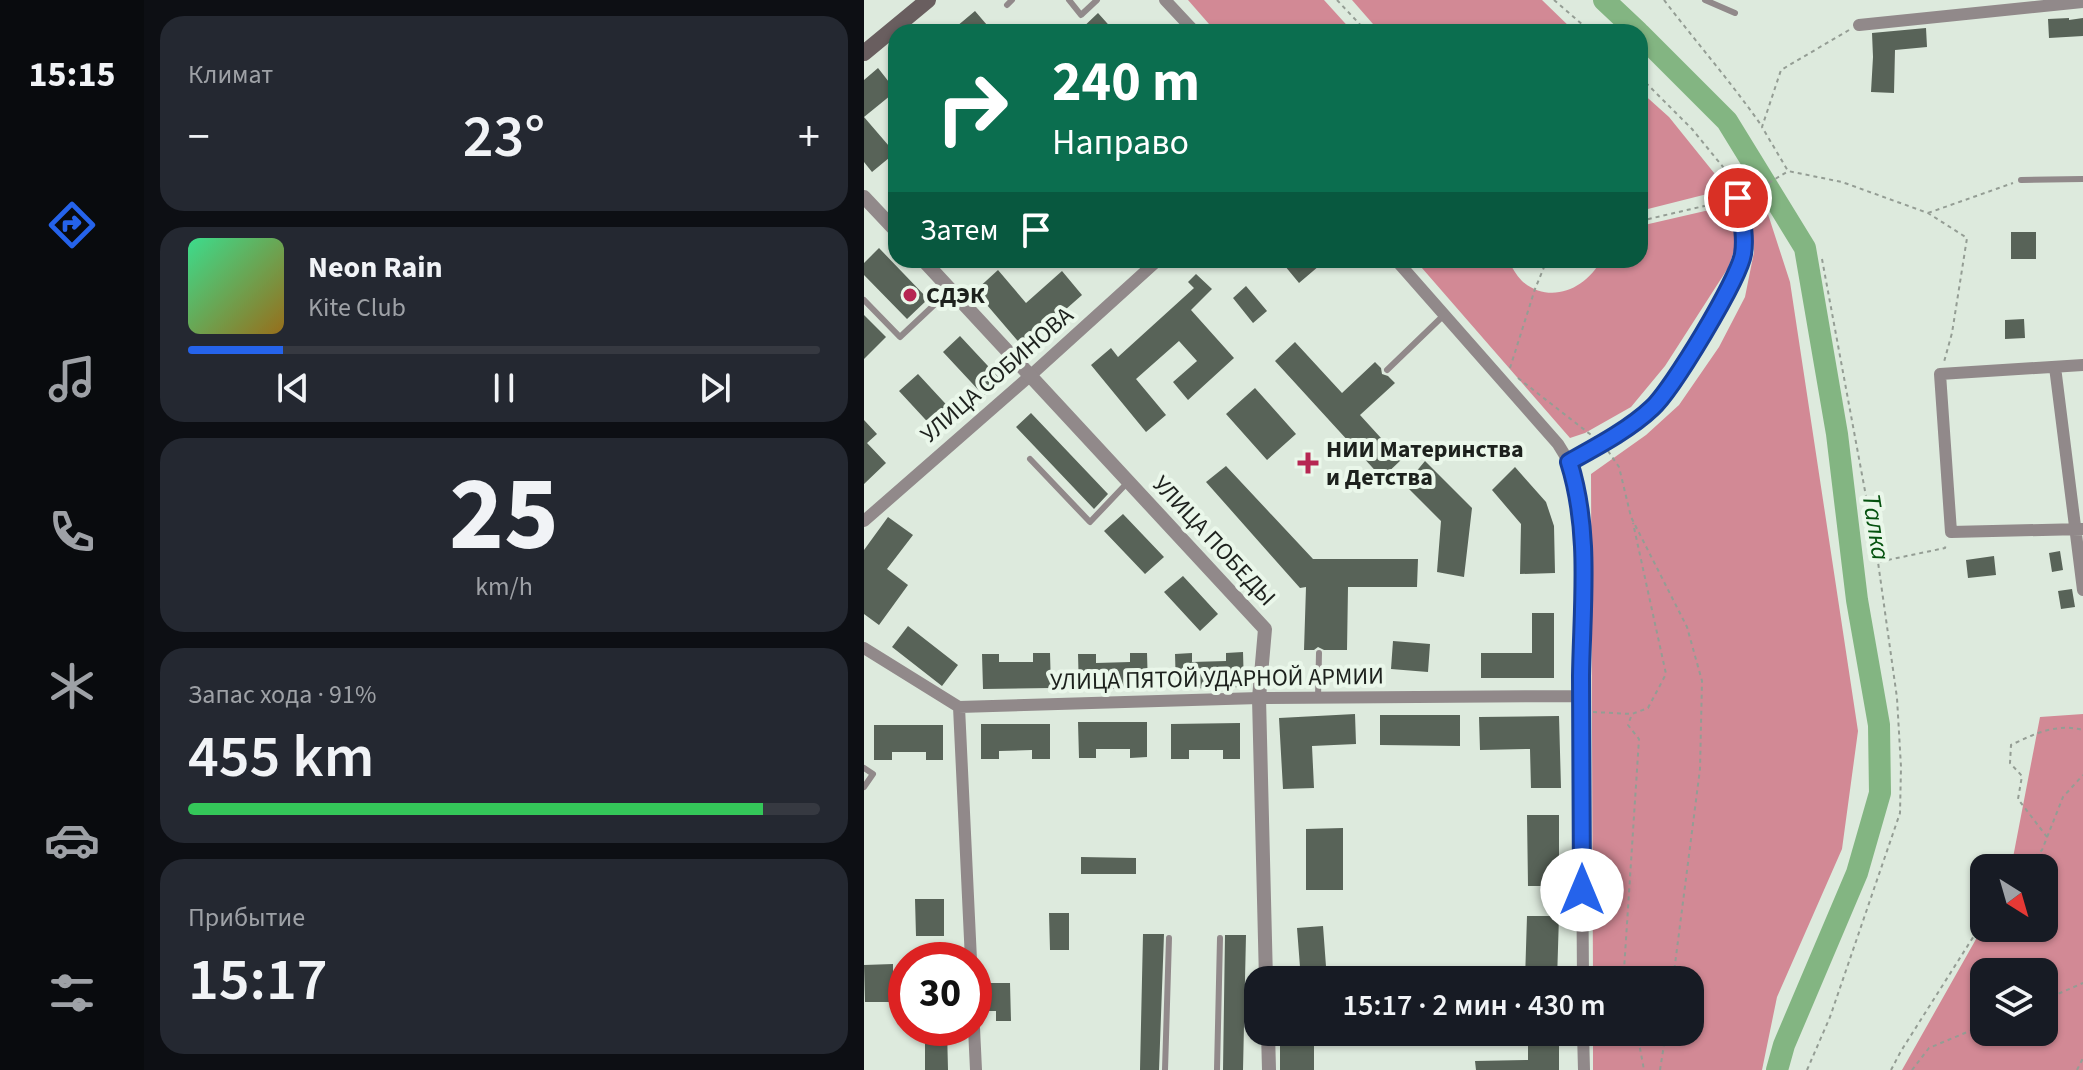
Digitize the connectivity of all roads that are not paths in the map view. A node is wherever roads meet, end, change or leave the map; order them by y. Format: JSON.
{"nodes":[{"id":1,"x":912,"y":0,"type":"edge"},
{"id":2,"x":928,"y":0,"type":"edge"},
{"id":3,"x":1069,"y":0,"type":"edge"},
{"id":4,"x":1097,"y":0,"type":"edge"},
{"id":5,"x":1165,"y":0,"type":"edge"},
{"id":6,"x":1705,"y":0,"type":"edge"},
{"id":7,"x":2083,"y":2,"type":"edge"},
{"id":8,"x":2012,"y":4,"type":"edge"},
{"id":9,"x":1735,"y":13,"type":"dead end"},
{"id":10,"x":899,"y":24,"type":"edge"},
{"id":11,"x":1188,"y":24,"type":"edge"},
{"id":12,"x":1859,"y":25,"type":"road end"},
{"id":13,"x":888,"y":33,"type":"edge"},
{"id":14,"x":864,"y":39,"type":"edge"},
{"id":15,"x":864,"y":53,"type":"edge"},
{"id":16,"x":2083,"y":179,"type":"edge"},
{"id":17,"x":2021,"y":180,"type":"road end"},
{"id":18,"x":864,"y":197,"type":"edge"},
{"id":19,"x":1742,"y":198,"type":"road end"},
{"id":20,"x":888,"y":222,"type":"edge"},
{"id":21,"x":930,"y":268,"type":"edge"},
{"id":22,"x":1149,"y":268,"type":"edge"},
{"id":23,"x":1403,"y":268,"type":"edge"},
{"id":24,"x":951,"y":290,"type":"junction"},
{"id":25,"x":864,"y":300,"type":"edge"},
{"id":26,"x":1444,"y":315,"type":"junction"},
{"id":27,"x":2083,"y":365,"type":"edge"},
{"id":28,"x":2055,"y":367,"type":"junction"},
{"id":29,"x":1387,"y":370,"type":"dead end"},
{"id":30,"x":1031,"y":375,"type":"junction"},
{"id":31,"x":1030,"y":459,"type":"dead end"},
{"id":32,"x":1569,"y":462,"type":"junction"},
{"id":33,"x":1129,"y":481,"type":"junction"},
{"id":34,"x":864,"y":521,"type":"edge"},
{"id":35,"x":2079,"y":529,"type":"edge"},
{"id":36,"x":2083,"y":590,"type":"edge"},
{"id":37,"x":866,"y":653,"type":"edge"},
{"id":38,"x":1319,"y":653,"type":"dead end"},
{"id":39,"x":1581,"y":696,"type":"junction"},
{"id":40,"x":1259,"y":698,"type":"junction"},
{"id":41,"x":1318,"y":698,"type":"junction"},
{"id":42,"x":959,"y":707,"type":"junction"},
{"id":43,"x":864,"y":768,"type":"edge"},
{"id":44,"x":864,"y":787,"type":"edge"},
{"id":45,"x":1169,"y":938,"type":"dead end"},
{"id":46,"x":1220,"y":938,"type":"dead end"},
{"id":47,"x":970,"y":942,"type":"edge"},
{"id":48,"x":1266,"y":966,"type":"edge"},
{"id":49,"x":1583,"y":966,"type":"edge"},
{"id":50,"x":975,"y":1046,"type":"edge"},
{"id":51,"x":1268,"y":1046,"type":"edge"},
{"id":52,"x":1583,"y":1046,"type":"edge"},
{"id":53,"x":976,"y":1070,"type":"edge"},
{"id":54,"x":1165,"y":1070,"type":"edge"},
{"id":55,"x":1217,"y":1070,"type":"edge"},
{"id":56,"x":1269,"y":1070,"type":"edge"},
{"id":57,"x":1584,"y":1070,"type":"edge"}],
"edges":[{"from":1,"to":14,"type":"main road"},
{"from":2,"to":10,"type":"main road"},
{"from":3,"to":4,"type":"lane"},
{"from":5,"to":11,"type":"street"},
{"from":6,"to":9,"type":"lane"},
{"from":7,"to":8,"type":"street"},
{"from":8,"to":12,"type":"street"},
{"from":13,"to":15,"type":"main road"},
{"from":16,"to":17,"type":"lane"},
{"from":18,"to":20,"type":"street"},
{"from":19,"to":32,"type":"lane"},
{"from":21,"to":24,"type":"street","name":"УЛИЦА ПОБЕДЫ"},
{"from":22,"to":30,"type":"street","name":"УЛИЦА СОБИНОВА"},
{"from":23,"to":26,"type":"street"},
{"from":24,"to":25,"type":"lane"},
{"from":24,"to":30,"type":"street","name":"УЛИЦА ПОБЕДЫ"},
{"from":26,"to":29,"type":"lane"},
{"from":26,"to":32,"type":"street"},
{"from":27,"to":28,"type":"street"},
{"from":28,"to":35,"type":"street"},
{"from":28,"to":35,"type":"street"},
{"from":30,"to":33,"type":"street","name":"УЛИЦА ПОБЕДЫ"},
{"from":30,"to":34,"type":"street","name":"УЛИЦА СОБИНОВА"},
{"from":31,"to":33,"type":"lane"},
{"from":32,"to":39,"type":"street"},
{"from":33,"to":40,"type":"street","name":"УЛИЦА ПОБЕДЫ"},
{"from":35,"to":36,"type":"street"},
{"from":37,"to":42,"type":"street"},
{"from":38,"to":41,"type":"lane"},
{"from":39,"to":41,"type":"street","name":"УЛИЦА ПЯТОЙ УДАРНОЙ АРМИИ"},
{"from":39,"to":49,"type":"street"},
{"from":40,"to":41,"type":"street","name":"УЛИЦА ПЯТОЙ УДАРНОЙ АРМИИ"},
{"from":40,"to":42,"type":"street","name":"УЛИЦА ПЯТОЙ УДАРНОЙ АРМИИ"},
{"from":40,"to":48,"type":"street","name":"УЛИЦА ПОБЕДЫ"},
{"from":42,"to":47,"type":"street"},
{"from":43,"to":44,"type":"lane"},
{"from":45,"to":54,"type":"lane"},
{"from":46,"to":55,"type":"lane"},
{"from":50,"to":53,"type":"street"},
{"from":51,"to":56,"type":"street"},
{"from":52,"to":57,"type":"street"}]}
